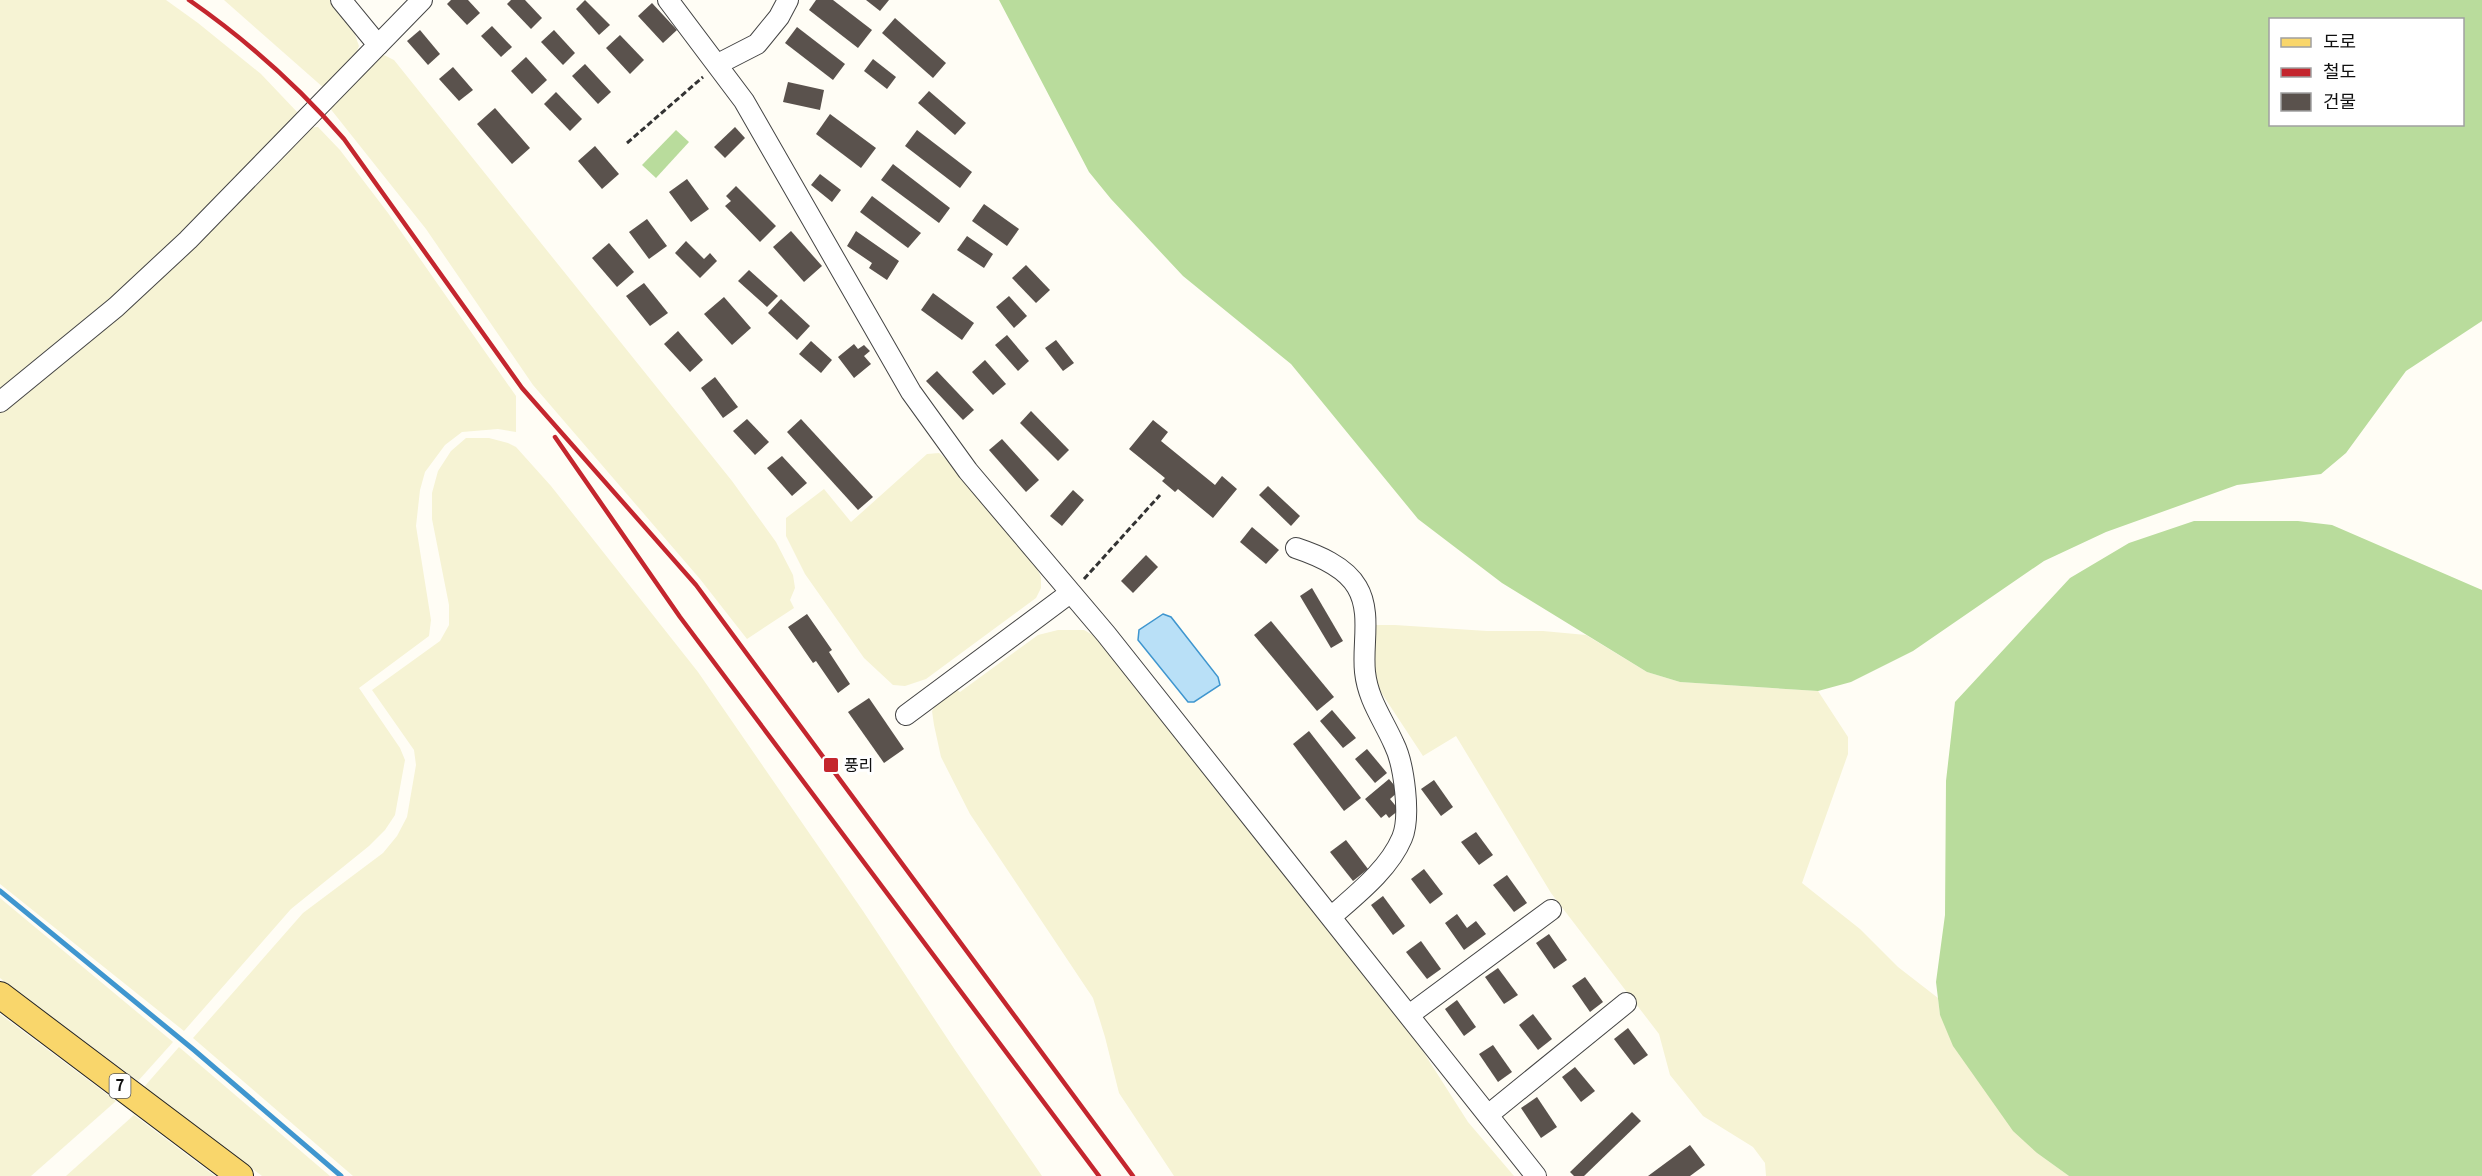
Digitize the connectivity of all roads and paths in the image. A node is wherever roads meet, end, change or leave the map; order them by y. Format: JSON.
{"nodes":[{"id":1,"x":341,"y":0,"type":"edge"},
{"id":2,"x":422,"y":0,"type":"edge"},
{"id":3,"x":668,"y":0,"type":"edge"},
{"id":4,"x":788,"y":0,"type":"edge"},
{"id":5,"x":378,"y":45,"type":"junction"},
{"id":6,"x":718,"y":64,"type":"junction"},
{"id":7,"x":627,"y":143,"type":"dead end"},
{"id":8,"x":0,"y":402,"type":"edge"},
{"id":9,"x":1160,"y":495,"type":"dead end"},
{"id":10,"x":1296,"y":548,"type":"dead end"},
{"id":11,"x":1071,"y":593,"type":"junction"},
{"id":12,"x":906,"y":715,"type":"dead end"},
{"id":13,"x":1551,"y":910,"type":"dead end"},
{"id":14,"x":1332,"y":916,"type":"junction"},
{"id":15,"x":0,"y":995,"type":"edge"},
{"id":16,"x":1626,"y":1004,"type":"dead end"},
{"id":17,"x":1409,"y":1015,"type":"junction"},
{"id":18,"x":1488,"y":1115,"type":"junction"},
{"id":19,"x":240,"y":1176,"type":"edge"},
{"id":20,"x":1536,"y":1176,"type":"edge"}],
"edges":[{"from":1,"to":5,"type":"street"},
{"from":2,"to":5,"type":"street"},
{"from":3,"to":6,"type":"street"},
{"from":4,"to":6,"type":"street"},
{"from":5,"to":8,"type":"street"},
{"from":6,"to":7,"type":"path"},
{"from":6,"to":11,"type":"street"},
{"from":9,"to":11,"type":"path"},
{"from":10,"to":14,"type":"street"},
{"from":11,"to":12,"type":"street"},
{"from":11,"to":14,"type":"street"},
{"from":13,"to":17,"type":"street"},
{"from":14,"to":17,"type":"street"},
{"from":15,"to":19,"type":"main road","number":"7"},
{"from":16,"to":18,"type":"street"},
{"from":17,"to":18,"type":"street"},
{"from":18,"to":20,"type":"street"}]}
